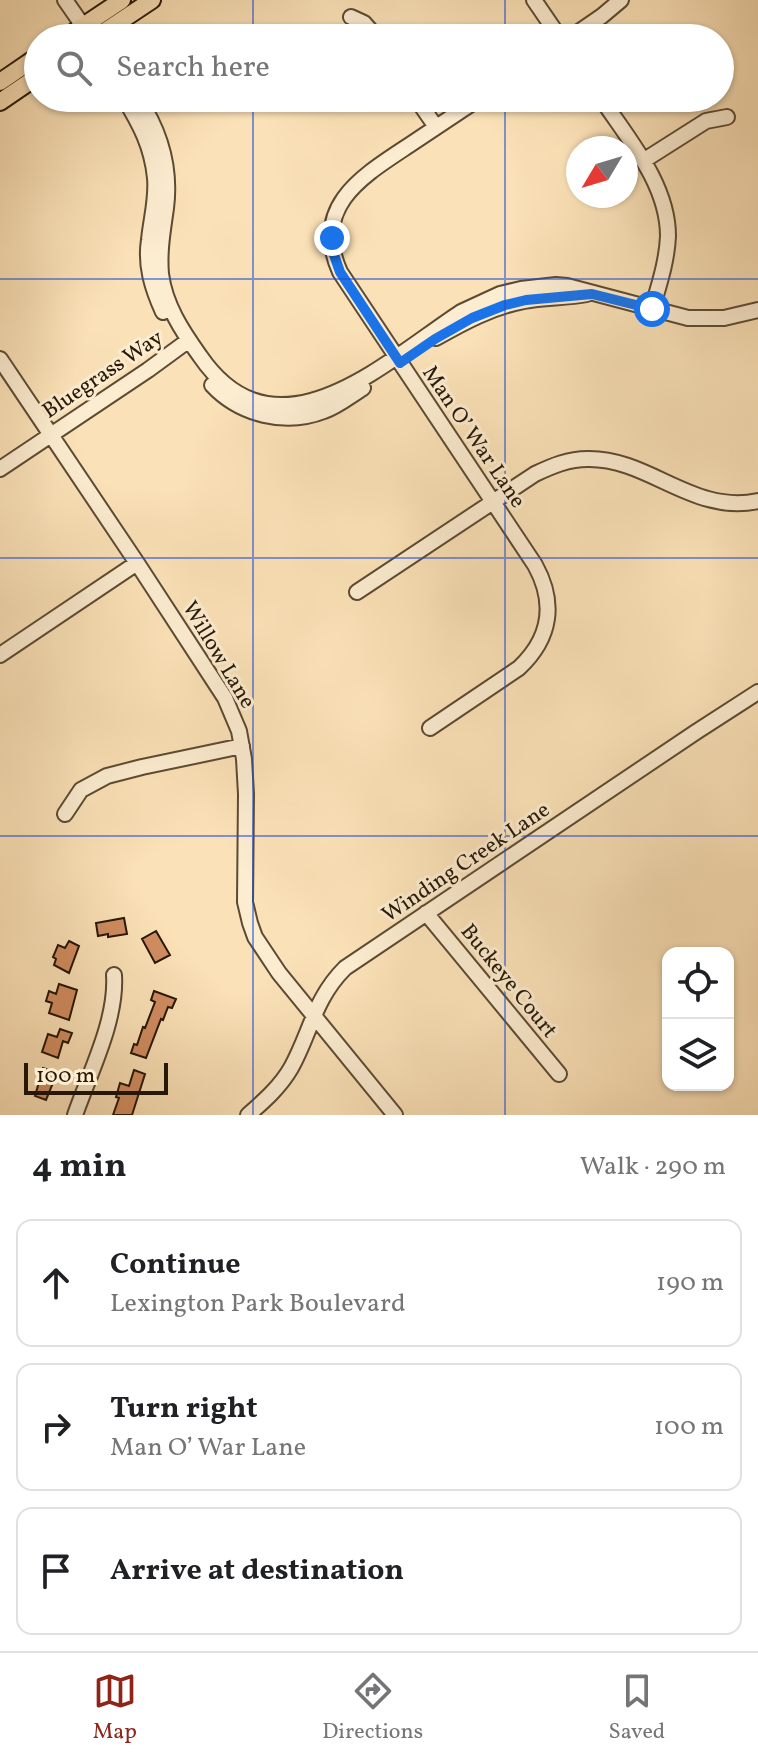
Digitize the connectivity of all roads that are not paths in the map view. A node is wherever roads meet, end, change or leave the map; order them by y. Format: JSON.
{"nodes":[{"id":1,"x":65,"y":0,"type":"edge"},
{"id":2,"x":122,"y":0,"type":"edge"},
{"id":3,"x":152,"y":0,"type":"edge"},
{"id":4,"x":534,"y":0,"type":"edge"},
{"id":5,"x":621,"y":0,"type":"edge"},
{"id":6,"x":351,"y":17,"type":"dead end"},
{"id":7,"x":84,"y":24,"type":"edge"},
{"id":8,"x":101,"y":24,"type":"edge"},
{"id":9,"x":111,"y":24,"type":"edge"},
{"id":10,"x":365,"y":24,"type":"edge"},
{"id":11,"x":550,"y":24,"type":"edge"},
{"id":12,"x":590,"y":24,"type":"edge"},
{"id":13,"x":24,"y":66,"type":"edge"},
{"id":14,"x":0,"y":82,"type":"edge"},
{"id":15,"x":24,"y":86,"type":"edge"},
{"id":16,"x":0,"y":102,"type":"edge"},
{"id":17,"x":132,"y":112,"type":"edge"},
{"id":18,"x":146,"y":112,"type":"edge"},
{"id":19,"x":426,"y":112,"type":"edge"},
{"id":20,"x":459,"y":112,"type":"edge"},
{"id":21,"x":610,"y":112,"type":"edge"},
{"id":22,"x":727,"y":117,"type":"dead end"},
{"id":23,"x":436,"y":127,"type":"junction"},
{"id":24,"x":643,"y":161,"type":"junction"},
{"id":25,"x":652,"y":309,"type":"junction"},
{"id":26,"x":758,"y":310,"type":"edge"},
{"id":27,"x":185,"y":343,"type":"junction"},
{"id":28,"x":0,"y":359,"type":"edge"},
{"id":29,"x":397,"y":360,"type":"junction"},
{"id":30,"x":51,"y":435,"type":"junction"},
{"id":31,"x":0,"y":469,"type":"edge"},
{"id":32,"x":493,"y":501,"type":"junction"},
{"id":33,"x":758,"y":501,"type":"edge"},
{"id":34,"x":137,"y":563,"type":"junction"},
{"id":35,"x":357,"y":592,"type":"dead end"},
{"id":36,"x":0,"y":655,"type":"edge"},
{"id":37,"x":758,"y":692,"type":"edge"},
{"id":38,"x":430,"y":728,"type":"dead end"},
{"id":39,"x":242,"y":746,"type":"junction"},
{"id":40,"x":65,"y":814,"type":"dead end"},
{"id":41,"x":426,"y":913,"type":"junction"},
{"id":42,"x":114,"y":975,"type":"dead end"},
{"id":43,"x":314,"y":1015,"type":"junction"},
{"id":44,"x":559,"y":1074,"type":"dead end"},
{"id":45,"x":75,"y":1115,"type":"edge"},
{"id":46,"x":248,"y":1115,"type":"edge"},
{"id":47,"x":395,"y":1115,"type":"edge"}],
"edges":[{"from":1,"to":7,"type":"street"},
{"from":2,"to":8,"type":"main road"},
{"from":3,"to":9,"type":"main road"},
{"from":4,"to":11,"type":"street"},
{"from":5,"to":12,"type":"street"},
{"from":6,"to":10,"type":"street"},
{"from":13,"to":14,"type":"main road"},
{"from":15,"to":16,"type":"main road"},
{"from":17,"to":27,"type":"street"},
{"from":18,"to":27,"type":"street"},
{"from":19,"to":23,"type":"street"},
{"from":20,"to":23,"type":"street","name":"Man O’ War Lane"},
{"from":21,"to":24,"type":"street"},
{"from":22,"to":24,"type":"street"},
{"from":23,"to":29,"type":"street","name":"Man O’ War Lane"},
{"from":24,"to":25,"type":"street"},
{"from":25,"to":26,"type":"street"},
{"from":25,"to":29,"type":"street"},
{"from":27,"to":29,"type":"street"},
{"from":27,"to":30,"type":"street","name":"Bluegrass Way"},
{"from":28,"to":30,"type":"street","name":"Willow Lane"},
{"from":29,"to":32,"type":"street","name":"Man O’ War Lane"},
{"from":30,"to":31,"type":"street","name":"Bluegrass Way"},
{"from":30,"to":34,"type":"street","name":"Willow Lane"},
{"from":32,"to":33,"type":"street"},
{"from":32,"to":35,"type":"street"},
{"from":32,"to":38,"type":"street","name":"Man O’ War Lane"},
{"from":34,"to":36,"type":"street"},
{"from":34,"to":39,"type":"street","name":"Willow Lane"},
{"from":37,"to":41,"type":"street","name":"Winding Creek Lane"},
{"from":39,"to":40,"type":"street"},
{"from":39,"to":43,"type":"street","name":"Willow Lane"},
{"from":41,"to":43,"type":"street","name":"Winding Creek Lane"},
{"from":41,"to":44,"type":"street","name":"Buckeye Court"},
{"from":42,"to":45,"type":"street"},
{"from":43,"to":46,"type":"street","name":"Winding Creek Lane"},
{"from":43,"to":47,"type":"street","name":"Willow Lane"}]}
